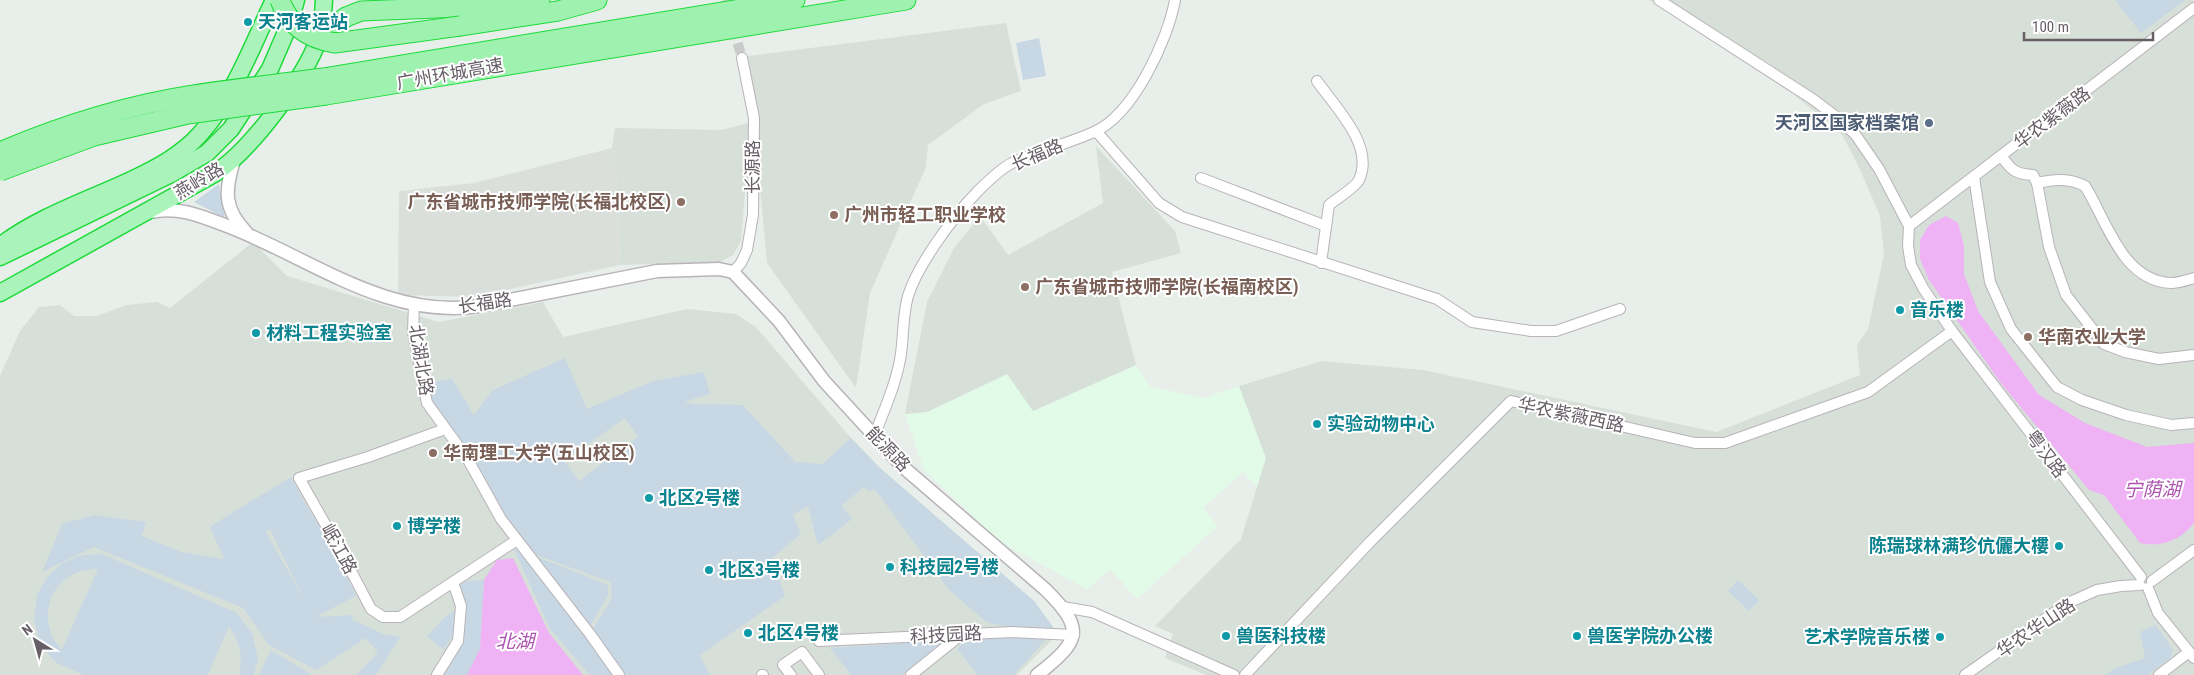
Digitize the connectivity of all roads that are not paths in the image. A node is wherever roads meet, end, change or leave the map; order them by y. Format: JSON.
{"nodes":[{"id":1,"x":274,"y":0,"type":"edge"},
{"id":2,"x":280,"y":0,"type":"edge"},
{"id":3,"x":296,"y":0,"type":"edge"},
{"id":4,"x":308,"y":0,"type":"edge"},
{"id":5,"x":324,"y":0,"type":"edge"},
{"id":6,"x":540,"y":0,"type":"edge"},
{"id":7,"x":597,"y":0,"type":"edge"},
{"id":8,"x":795,"y":0,"type":"edge"},
{"id":9,"x":906,"y":0,"type":"edge"},
{"id":10,"x":1175,"y":0,"type":"edge"},
{"id":11,"x":1659,"y":0,"type":"edge"},
{"id":12,"x":2194,"y":8,"type":"edge"},
{"id":13,"x":320,"y":37,"type":"junction"},
{"id":14,"x":742,"y":58,"type":"tunnel mouth"},
{"id":15,"x":1318,"y":81,"type":"dead end"},
{"id":16,"x":324,"y":87,"type":"junction"},
{"id":17,"x":1096,"y":131,"type":"junction"},
{"id":18,"x":0,"y":152,"type":"edge"},
{"id":19,"x":2002,"y":157,"type":"junction"},
{"id":20,"x":234,"y":160,"type":"junction"},
{"id":21,"x":0,"y":171,"type":"edge"},
{"id":22,"x":1974,"y":177,"type":"junction"},
{"id":23,"x":1201,"y":178,"type":"dead end"},
{"id":24,"x":2037,"y":183,"type":"junction"},
{"id":25,"x":196,"y":185,"type":"junction"},
{"id":26,"x":145,"y":213,"type":"junction"},
{"id":27,"x":1326,"y":226,"type":"junction"},
{"id":28,"x":1909,"y":226,"type":"junction"},
{"id":29,"x":248,"y":234,"type":"junction"},
{"id":30,"x":0,"y":246,"type":"edge"},
{"id":31,"x":0,"y":257,"type":"edge"},
{"id":32,"x":1321,"y":262,"type":"junction"},
{"id":33,"x":733,"y":272,"type":"junction"},
{"id":34,"x":2194,"y":278,"type":"edge"},
{"id":35,"x":0,"y":293,"type":"edge"},
{"id":36,"x":414,"y":305,"type":"junction"},
{"id":37,"x":1620,"y":309,"type":"dead end"},
{"id":38,"x":1952,"y":330,"type":"junction"},
{"id":39,"x":2194,"y":355,"type":"edge"},
{"id":40,"x":2194,"y":423,"type":"edge"},
{"id":41,"x":445,"y":429,"type":"junction"},
{"id":42,"x":874,"y":436,"type":"junction"},
{"id":43,"x":517,"y":540,"type":"junction"},
{"id":44,"x":2194,"y":550,"type":"edge"},
{"id":45,"x":453,"y":582,"type":"junction"},
{"id":46,"x":2145,"y":583,"type":"junction"},
{"id":47,"x":1063,"y":607,"type":"junction"},
{"id":48,"x":962,"y":634,"type":"junction"},
{"id":49,"x":1074,"y":635,"type":"junction"},
{"id":50,"x":819,"y":641,"type":"dead end"},
{"id":51,"x":2192,"y":655,"type":"edge"},
{"id":52,"x":437,"y":675,"type":"edge"},
{"id":53,"x":619,"y":675,"type":"edge"},
{"id":54,"x":791,"y":675,"type":"edge"},
{"id":55,"x":819,"y":675,"type":"edge"},
{"id":56,"x":911,"y":675,"type":"edge"},
{"id":57,"x":1038,"y":675,"type":"edge"},
{"id":58,"x":1234,"y":675,"type":"edge"},
{"id":59,"x":1245,"y":675,"type":"edge"},
{"id":60,"x":1965,"y":675,"type":"edge"},
{"id":61,"x":2158,"y":675,"type":"edge"}],
"edges":[{"from":1,"to":30,"type":"highway"},
{"from":2,"to":7,"type":"highway","bridge":true},
{"from":3,"to":31,"type":"highway","name":"燕岭路"},
{"from":4,"to":25,"type":"highway"},
{"from":5,"to":13,"type":"highway","name":"燕岭路"},
{"from":6,"to":13,"type":"highway"},
{"from":8,"to":16,"type":"highway","name":"广州环城高速"},
{"from":9,"to":16,"type":"highway","name":"广州环城高速"},
{"from":10,"to":17,"type":"street","name":"长福路"},
{"from":11,"to":28,"type":"street"},
{"from":12,"to":19,"type":"street","name":"华农紫薇路"},
{"from":13,"to":20,"type":"highway","name":"燕岭路"},
{"from":14,"to":33,"type":"street","name":"长源路"},
{"from":15,"to":27,"type":"street"},
{"from":16,"to":18,"type":"highway","name":"广州环城高速","bridge":true},
{"from":16,"to":21,"type":"highway","name":"广州环城高速","bridge":true},
{"from":17,"to":32,"type":"street"},
{"from":17,"to":42,"type":"street","name":"长福路"},
{"from":19,"to":22,"type":"street","name":"华农紫薇路"},
{"from":19,"to":24,"type":"street"},
{"from":20,"to":25,"type":"highway","name":"燕岭路"},
{"from":20,"to":29,"type":"street","name":"长福路"},
{"from":22,"to":28,"type":"street","name":"华农紫薇路"},
{"from":22,"to":40,"type":"street"},
{"from":23,"to":27,"type":"street"},
{"from":24,"to":34,"type":"street"},
{"from":24,"to":39,"type":"street"},
{"from":25,"to":26,"type":"highway","name":"燕岭路"},
{"from":26,"to":29,"type":"street","name":"长福路"},
{"from":26,"to":35,"type":"highway","name":"燕岭路"},
{"from":27,"to":32,"type":"street"},
{"from":28,"to":38,"type":"street","name":"粤汉路"},
{"from":29,"to":36,"type":"street","name":"长福路"},
{"from":32,"to":37,"type":"street"},
{"from":33,"to":36,"type":"street","name":"长福路"},
{"from":33,"to":42,"type":"street","name":"能源路"},
{"from":36,"to":41,"type":"street","name":"北湖北路"},
{"from":38,"to":46,"type":"street","name":"粤汉路"},
{"from":38,"to":59,"type":"street","name":"华农紫薇西路"},
{"from":41,"to":43,"type":"street","name":"北湖北路"},
{"from":41,"to":45,"type":"street","name":"岷江路"},
{"from":42,"to":47,"type":"street","name":"能源路"},
{"from":43,"to":45,"type":"street"},
{"from":43,"to":53,"type":"street","name":"北湖北路"},
{"from":44,"to":46,"type":"street"},
{"from":45,"to":52,"type":"street"},
{"from":46,"to":51,"type":"street","name":"粤汉路"},
{"from":46,"to":60,"type":"street","name":"华农华山路"},
{"from":47,"to":49,"type":"street"},
{"from":47,"to":58,"type":"street"},
{"from":48,"to":49,"type":"street","name":"科技园路"},
{"from":48,"to":50,"type":"street","name":"科技园路"},
{"from":48,"to":56,"type":"street"},
{"from":49,"to":57,"type":"street"},
{"from":51,"to":61,"type":"street"},
{"from":54,"to":55,"type":"street"}]}
